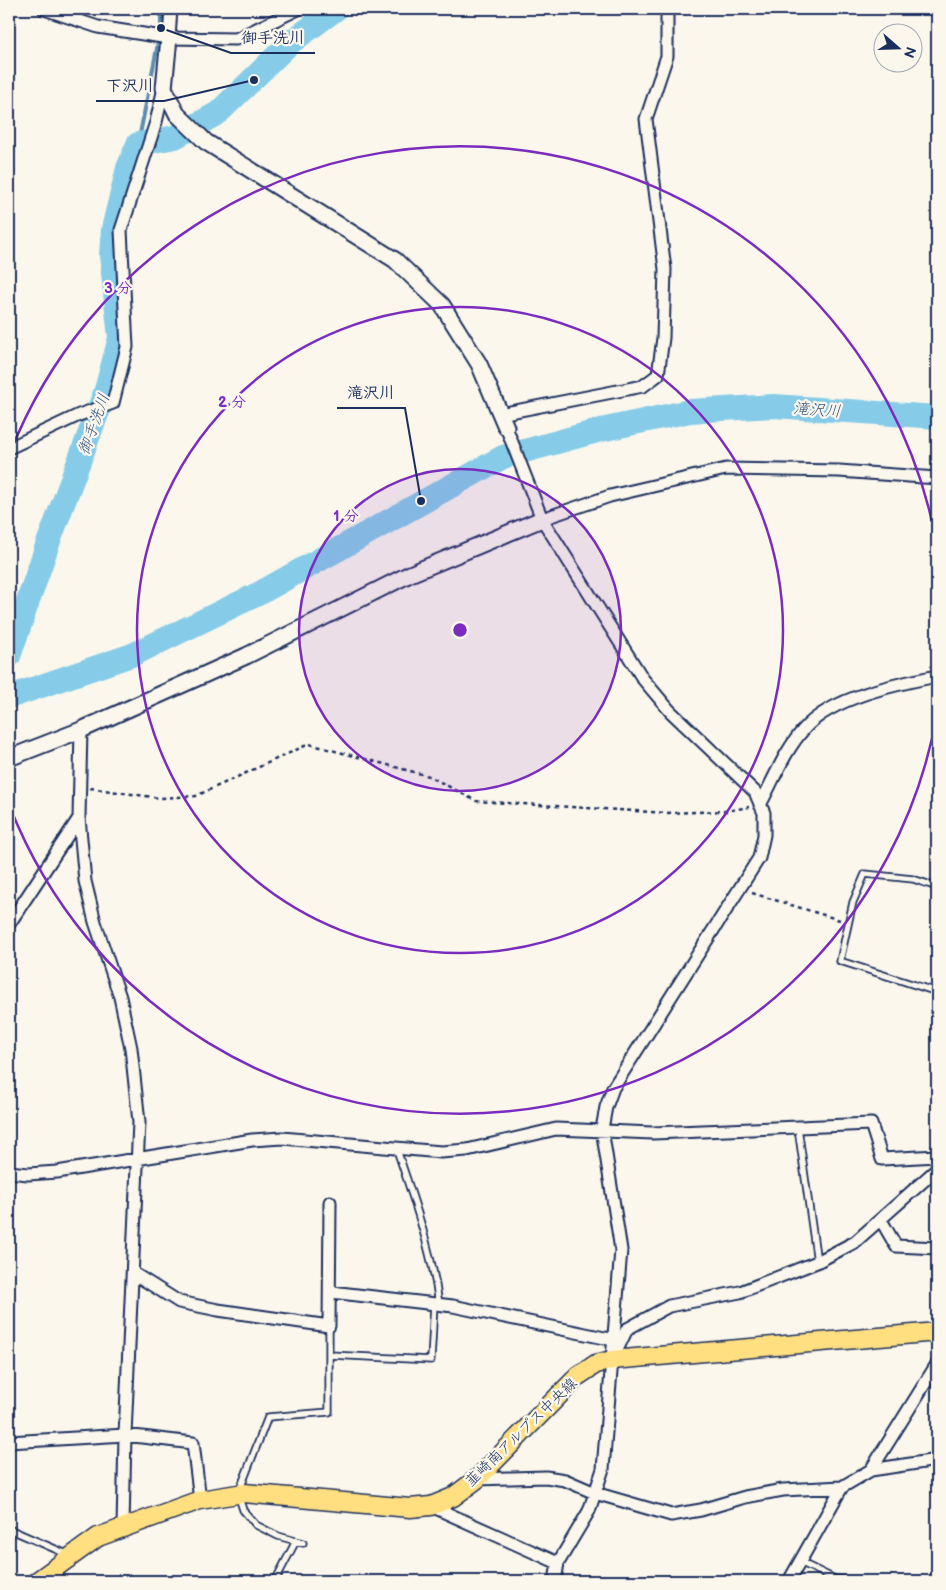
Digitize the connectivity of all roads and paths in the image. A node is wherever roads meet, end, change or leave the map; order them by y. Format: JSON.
{"nodes":[{"id":1,"x":44,"y":9,"type":"edge"},
{"id":2,"x":171,"y":9,"type":"edge"},
{"id":3,"x":298,"y":9,"type":"edge"},
{"id":4,"x":667,"y":9,"type":"edge"},
{"id":5,"x":168,"y":38,"type":"junction"},
{"id":6,"x":164,"y":88,"type":"junction"},
{"id":7,"x":503,"y":421,"type":"junction"},
{"id":8,"x":9,"y":448,"type":"edge"},
{"id":9,"x":937,"y":478,"type":"edge"},
{"id":10,"x":542,"y":519,"type":"junction"},
{"id":11,"x":937,"y":676,"type":"edge"},
{"id":12,"x":81,"y":730,"type":"junction"},
{"id":13,"x":9,"y":758,"type":"edge"},
{"id":14,"x":80,"y":787,"type":"junction"},
{"id":15,"x":760,"y":806,"type":"junction"},
{"id":16,"x":79,"y":818,"type":"junction"},
{"id":17,"x":937,"y":887,"type":"edge"},
{"id":18,"x":741,"y":889,"type":"junction"},
{"id":19,"x":848,"y":923,"type":"junction"},
{"id":20,"x":9,"y":924,"type":"edge"},
{"id":21,"x":937,"y":992,"type":"edge"},
{"id":22,"x":798,"y":1128,"type":"junction"},
{"id":23,"x":602,"y":1129,"type":"junction"},
{"id":24,"x":397,"y":1150,"type":"junction"},
{"id":25,"x":937,"y":1156,"type":"edge"},
{"id":26,"x":139,"y":1158,"type":"junction"},
{"id":27,"x":937,"y":1169,"type":"edge"},
{"id":28,"x":9,"y":1172,"type":"edge"},
{"id":29,"x":330,"y":1202,"type":"dead end"},
{"id":30,"x":880,"y":1220,"type":"junction"},
{"id":31,"x":937,"y":1248,"type":"edge"},
{"id":32,"x":817,"y":1262,"type":"junction"},
{"id":33,"x":133,"y":1273,"type":"junction"},
{"id":34,"x":331,"y":1292,"type":"junction"},
{"id":35,"x":437,"y":1304,"type":"junction"},
{"id":36,"x":329,"y":1326,"type":"junction"},
{"id":37,"x":937,"y":1332,"type":"edge"},
{"id":38,"x":614,"y":1340,"type":"junction"},
{"id":39,"x":330,"y":1355,"type":"junction"},
{"id":40,"x":612,"y":1360,"type":"junction"},
{"id":41,"x":937,"y":1364,"type":"edge"},
{"id":42,"x":125,"y":1435,"type":"junction"},
{"id":43,"x":9,"y":1442,"type":"edge"},
{"id":44,"x":937,"y":1460,"type":"edge"},
{"id":45,"x":871,"y":1470,"type":"junction"},
{"id":46,"x":477,"y":1479,"type":"junction"},
{"id":47,"x":842,"y":1486,"type":"junction"},
{"id":48,"x":595,"y":1493,"type":"junction"},
{"id":49,"x":238,"y":1494,"type":"junction"},
{"id":50,"x":200,"y":1500,"type":"junction"},
{"id":51,"x":432,"y":1506,"type":"junction"},
{"id":52,"x":123,"y":1528,"type":"junction"},
{"id":53,"x":9,"y":1529,"type":"edge"},
{"id":54,"x":296,"y":1541,"type":"junction"},
{"id":55,"x":303,"y":1544,"type":"dead end"},
{"id":56,"x":71,"y":1556,"type":"junction"},
{"id":57,"x":800,"y":1562,"type":"junction"},
{"id":58,"x":558,"y":1563,"type":"junction"},
{"id":59,"x":36,"y":1581,"type":"edge"},
{"id":60,"x":275,"y":1581,"type":"edge"},
{"id":61,"x":555,"y":1581,"type":"edge"},
{"id":62,"x":789,"y":1581,"type":"edge"},
{"id":63,"x":852,"y":1581,"type":"edge"}],
"edges":[{"from":1,"to":5,"type":"street"},
{"from":2,"to":5,"type":"street"},
{"from":3,"to":5,"type":"street"},
{"from":4,"to":7,"type":"street"},
{"from":5,"to":6,"type":"street"},
{"from":6,"to":7,"type":"street"},
{"from":6,"to":8,"type":"street"},
{"from":7,"to":10,"type":"street"},
{"from":9,"to":10,"type":"street"},
{"from":10,"to":12,"type":"street"},
{"from":10,"to":15,"type":"street"},
{"from":11,"to":15,"type":"street"},
{"from":12,"to":13,"type":"street"},
{"from":12,"to":14,"type":"street"},
{"from":14,"to":15,"type":"path"},
{"from":14,"to":16,"type":"street"},
{"from":15,"to":18,"type":"street"},
{"from":16,"to":20,"type":"street"},
{"from":16,"to":26,"type":"street"},
{"from":17,"to":19,"type":"lane"},
{"from":18,"to":19,"type":"path"},
{"from":18,"to":23,"type":"street"},
{"from":19,"to":21,"type":"lane"},
{"from":22,"to":23,"type":"street"},
{"from":22,"to":25,"type":"street"},
{"from":22,"to":32,"type":"lane"},
{"from":23,"to":24,"type":"street"},
{"from":23,"to":38,"type":"street"},
{"from":24,"to":26,"type":"street"},
{"from":24,"to":35,"type":"lane"},
{"from":26,"to":28,"type":"street"},
{"from":26,"to":33,"type":"street"},
{"from":27,"to":30,"type":"street"},
{"from":29,"to":34,"type":"street"},
{"from":30,"to":31,"type":"street"},
{"from":30,"to":32,"type":"street"},
{"from":32,"to":40,"type":"street"},
{"from":33,"to":36,"type":"street"},
{"from":33,"to":42,"type":"street"},
{"from":34,"to":35,"type":"street"},
{"from":34,"to":36,"type":"street"},
{"from":35,"to":38,"type":"street"},
{"from":35,"to":39,"type":"lane"},
{"from":36,"to":39,"type":"lane"},
{"from":37,"to":40,"type":"main road","name":"韮崎南アルプス中央線"},
{"from":38,"to":40,"type":"street"},
{"from":39,"to":49,"type":"lane"},
{"from":40,"to":46,"type":"main road","name":"韮崎南アルプス中央線"},
{"from":40,"to":48,"type":"street"},
{"from":41,"to":45,"type":"street"},
{"from":42,"to":43,"type":"street"},
{"from":42,"to":50,"type":"street"},
{"from":42,"to":52,"type":"street"},
{"from":44,"to":45,"type":"street"},
{"from":45,"to":47,"type":"street"},
{"from":46,"to":48,"type":"street"},
{"from":46,"to":51,"type":"main road","name":"韮崎南アルプス中央線"},
{"from":47,"to":48,"type":"street"},
{"from":47,"to":57,"type":"street"},
{"from":48,"to":58,"type":"street"},
{"from":49,"to":50,"type":"main road","name":"韮崎南アルプス中央線"},
{"from":49,"to":51,"type":"main road","name":"韮崎南アルプス中央線"},
{"from":49,"to":54,"type":"lane"},
{"from":50,"to":52,"type":"main road","name":"韮崎南アルプス中央線"},
{"from":51,"to":58,"type":"street"},
{"from":52,"to":56,"type":"main road","name":"韮崎南アルプス中央線"},
{"from":53,"to":56,"type":"lane"},
{"from":54,"to":55,"type":"lane"},
{"from":54,"to":60,"type":"lane"},
{"from":56,"to":59,"type":"main road","name":"韮崎南アルプス中央線"},
{"from":57,"to":62,"type":"street"},
{"from":57,"to":63,"type":"lane"},
{"from":58,"to":61,"type":"street"}]}
